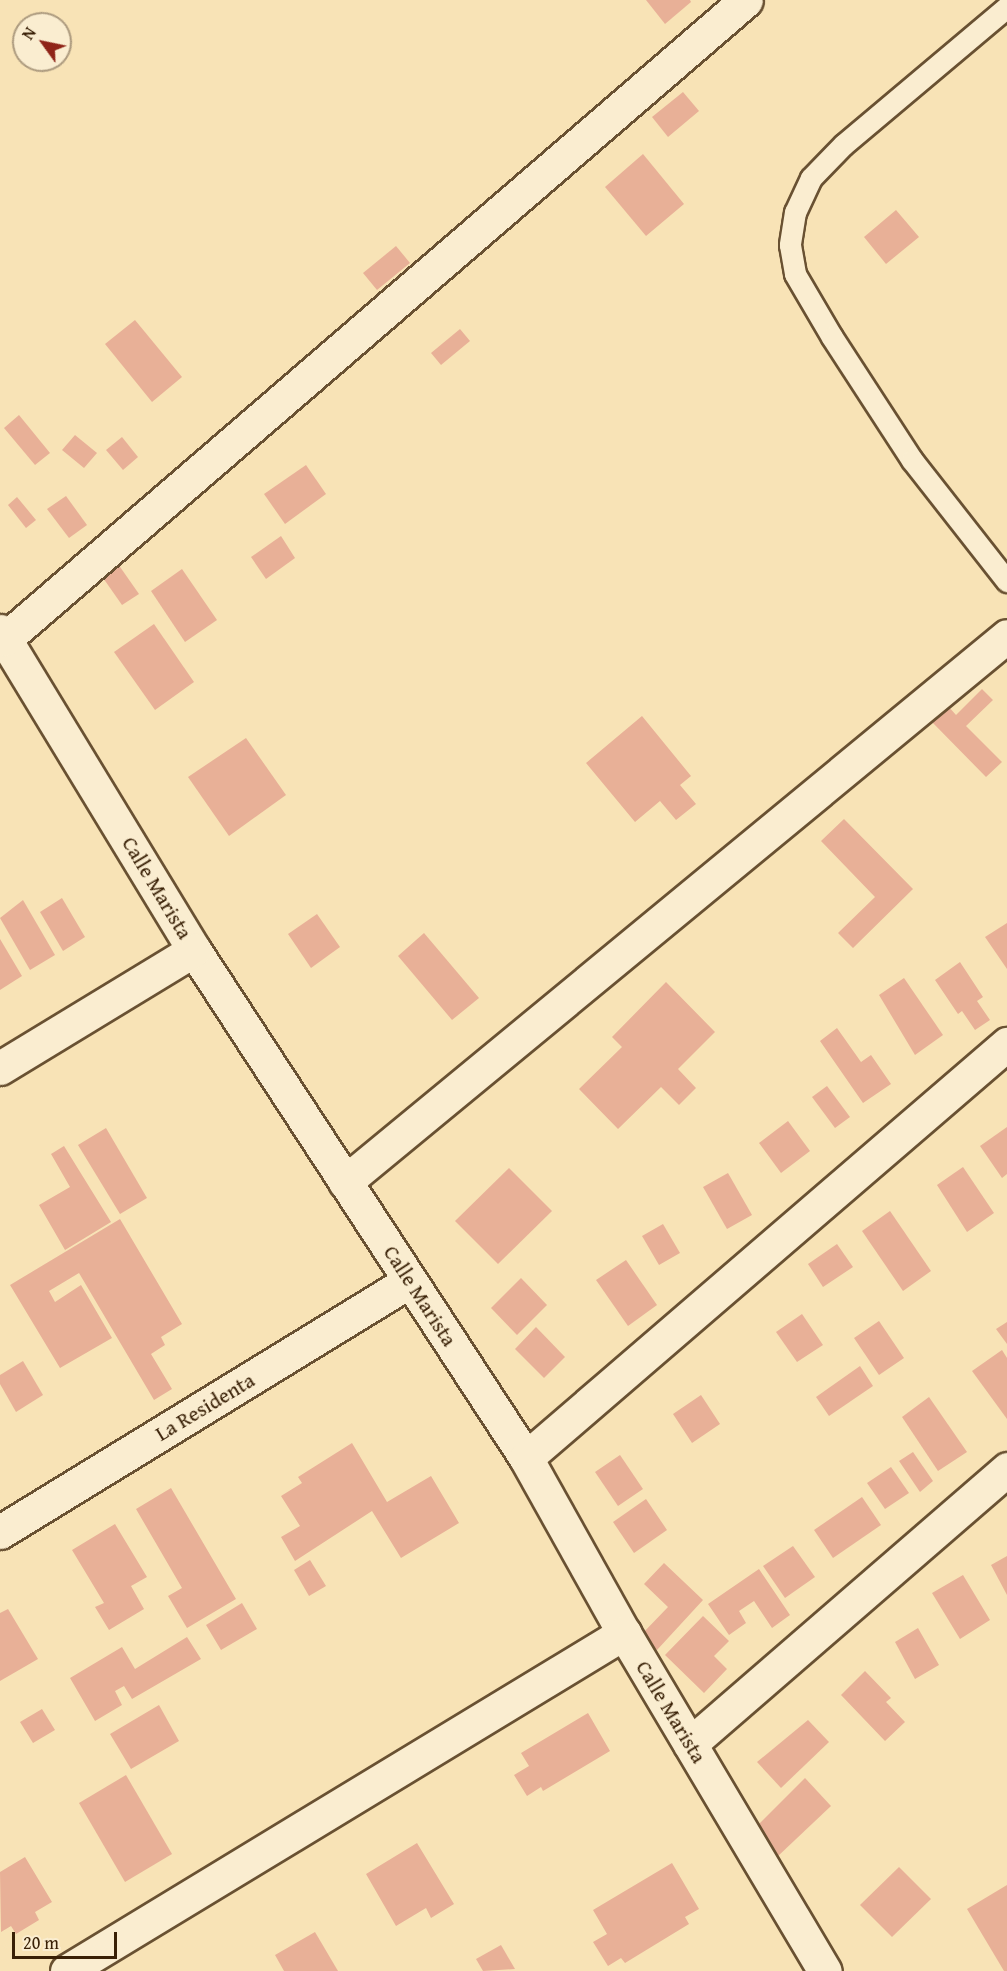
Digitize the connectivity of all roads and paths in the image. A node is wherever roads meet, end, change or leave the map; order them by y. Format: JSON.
{"nodes":[{"id":1,"x":746,"y":0,"type":"edge"},
{"id":2,"x":1007,"y":7,"type":"edge"},
{"id":3,"x":1007,"y":581,"type":"edge"},
{"id":4,"x":2,"y":635,"type":"edge"},
{"id":5,"x":1007,"y":636,"type":"edge"},
{"id":6,"x":194,"y":950,"type":"junction"},
{"id":7,"x":1007,"y":1044,"type":"edge"},
{"id":8,"x":0,"y":1068,"type":"edge"},
{"id":9,"x":345,"y":1182,"type":"junction"},
{"id":10,"x":410,"y":1281,"type":"junction"},
{"id":11,"x":526,"y":1458,"type":"junction"},
{"id":12,"x":1007,"y":1469,"type":"edge"},
{"id":13,"x":0,"y":1532,"type":"edge"},
{"id":14,"x":624,"y":1633,"type":"junction"},
{"id":15,"x":690,"y":1744,"type":"junction"},
{"id":16,"x":68,"y":1971,"type":"edge"},
{"id":17,"x":825,"y":1971,"type":"edge"}],
"edges":[{"from":1,"to":4,"type":"street"},
{"from":2,"to":3,"type":"lane"},
{"from":4,"to":6,"type":"street","name":"Calle Marista"},
{"from":5,"to":9,"type":"street"},
{"from":6,"to":8,"type":"street"},
{"from":6,"to":9,"type":"street","name":"Calle Marista"},
{"from":7,"to":11,"type":"street"},
{"from":9,"to":10,"type":"street","name":"Calle Marista"},
{"from":10,"to":11,"type":"street","name":"Calle Marista"},
{"from":10,"to":13,"type":"street","name":"La Residenta"},
{"from":11,"to":14,"type":"street","name":"Calle Marista"},
{"from":12,"to":15,"type":"street"},
{"from":14,"to":15,"type":"street","name":"Calle Marista"},
{"from":14,"to":16,"type":"street"},
{"from":15,"to":17,"type":"street","name":"Calle Marista"}]}
